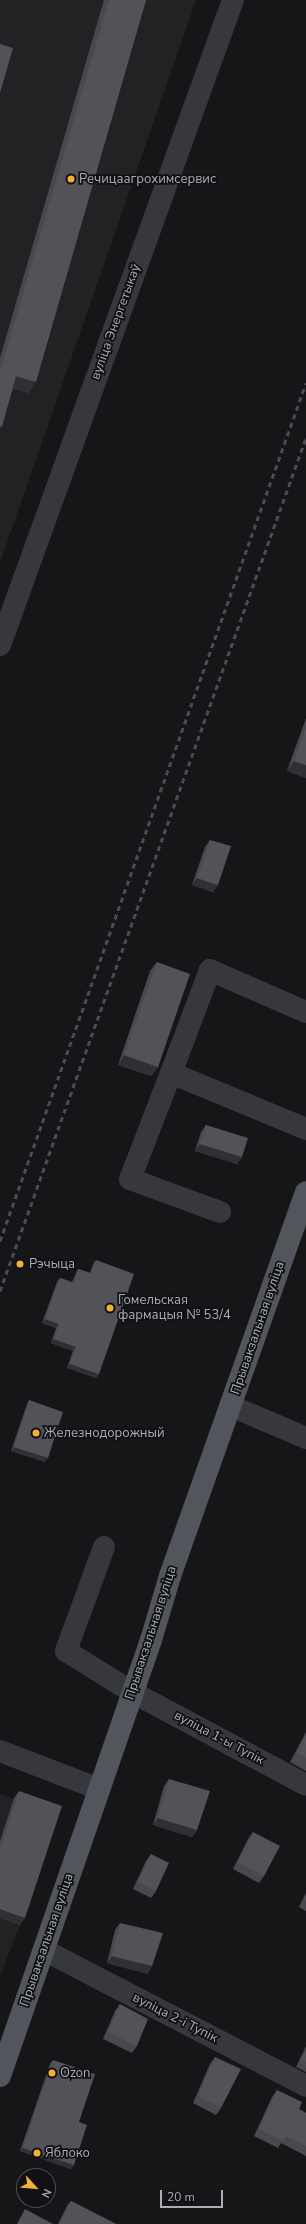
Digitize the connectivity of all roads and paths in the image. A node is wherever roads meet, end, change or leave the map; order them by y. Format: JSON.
{"nodes":[{"id":1,"x":232,"y":0,"type":"edge"},
{"id":2,"x":0,"y":645,"type":"edge"},
{"id":3,"x":306,"y":1012,"type":"edge"},
{"id":4,"x":171,"y":1073,"type":"junction"},
{"id":5,"x":306,"y":1129,"type":"edge"},
{"id":6,"x":306,"y":1192,"type":"edge"},
{"id":7,"x":220,"y":1212,"type":"dead end"},
{"id":8,"x":230,"y":1406,"type":"junction"},
{"id":9,"x":306,"y":1438,"type":"edge"},
{"id":10,"x":104,"y":1547,"type":"dead end"},
{"id":11,"x":132,"y":1692,"type":"junction"},
{"id":12,"x":0,"y":1751,"type":"edge"},
{"id":13,"x":306,"y":1785,"type":"edge"},
{"id":14,"x":99,"y":1789,"type":"junction"},
{"id":15,"x":44,"y":1950,"type":"junction"},
{"id":16,"x":0,"y":2076,"type":"edge"},
{"id":17,"x":306,"y":2086,"type":"edge"}],
"edges":[{"from":1,"to":2,"type":"street","name":"вуліца Энергетыкаў"},
{"from":3,"to":4,"type":"street"},
{"from":4,"to":5,"type":"street"},
{"from":4,"to":7,"type":"street"},
{"from":6,"to":8,"type":"main road","name":"Прывакзальная вуліца"},
{"from":8,"to":9,"type":"street"},
{"from":8,"to":11,"type":"main road","name":"Прывакзальная вуліца"},
{"from":10,"to":11,"type":"street","name":"вуліца 1-ы Тупік"},
{"from":11,"to":13,"type":"street","name":"вуліца 1-ы Тупік"},
{"from":11,"to":14,"type":"main road","name":"Прывакзальная вуліца"},
{"from":12,"to":14,"type":"street"},
{"from":14,"to":15,"type":"main road","name":"Прывакзальная вуліца"},
{"from":15,"to":16,"type":"main road","name":"Прывакзальная вуліца"},
{"from":15,"to":17,"type":"street","name":"вуліца 2-і Тупік"}]}
